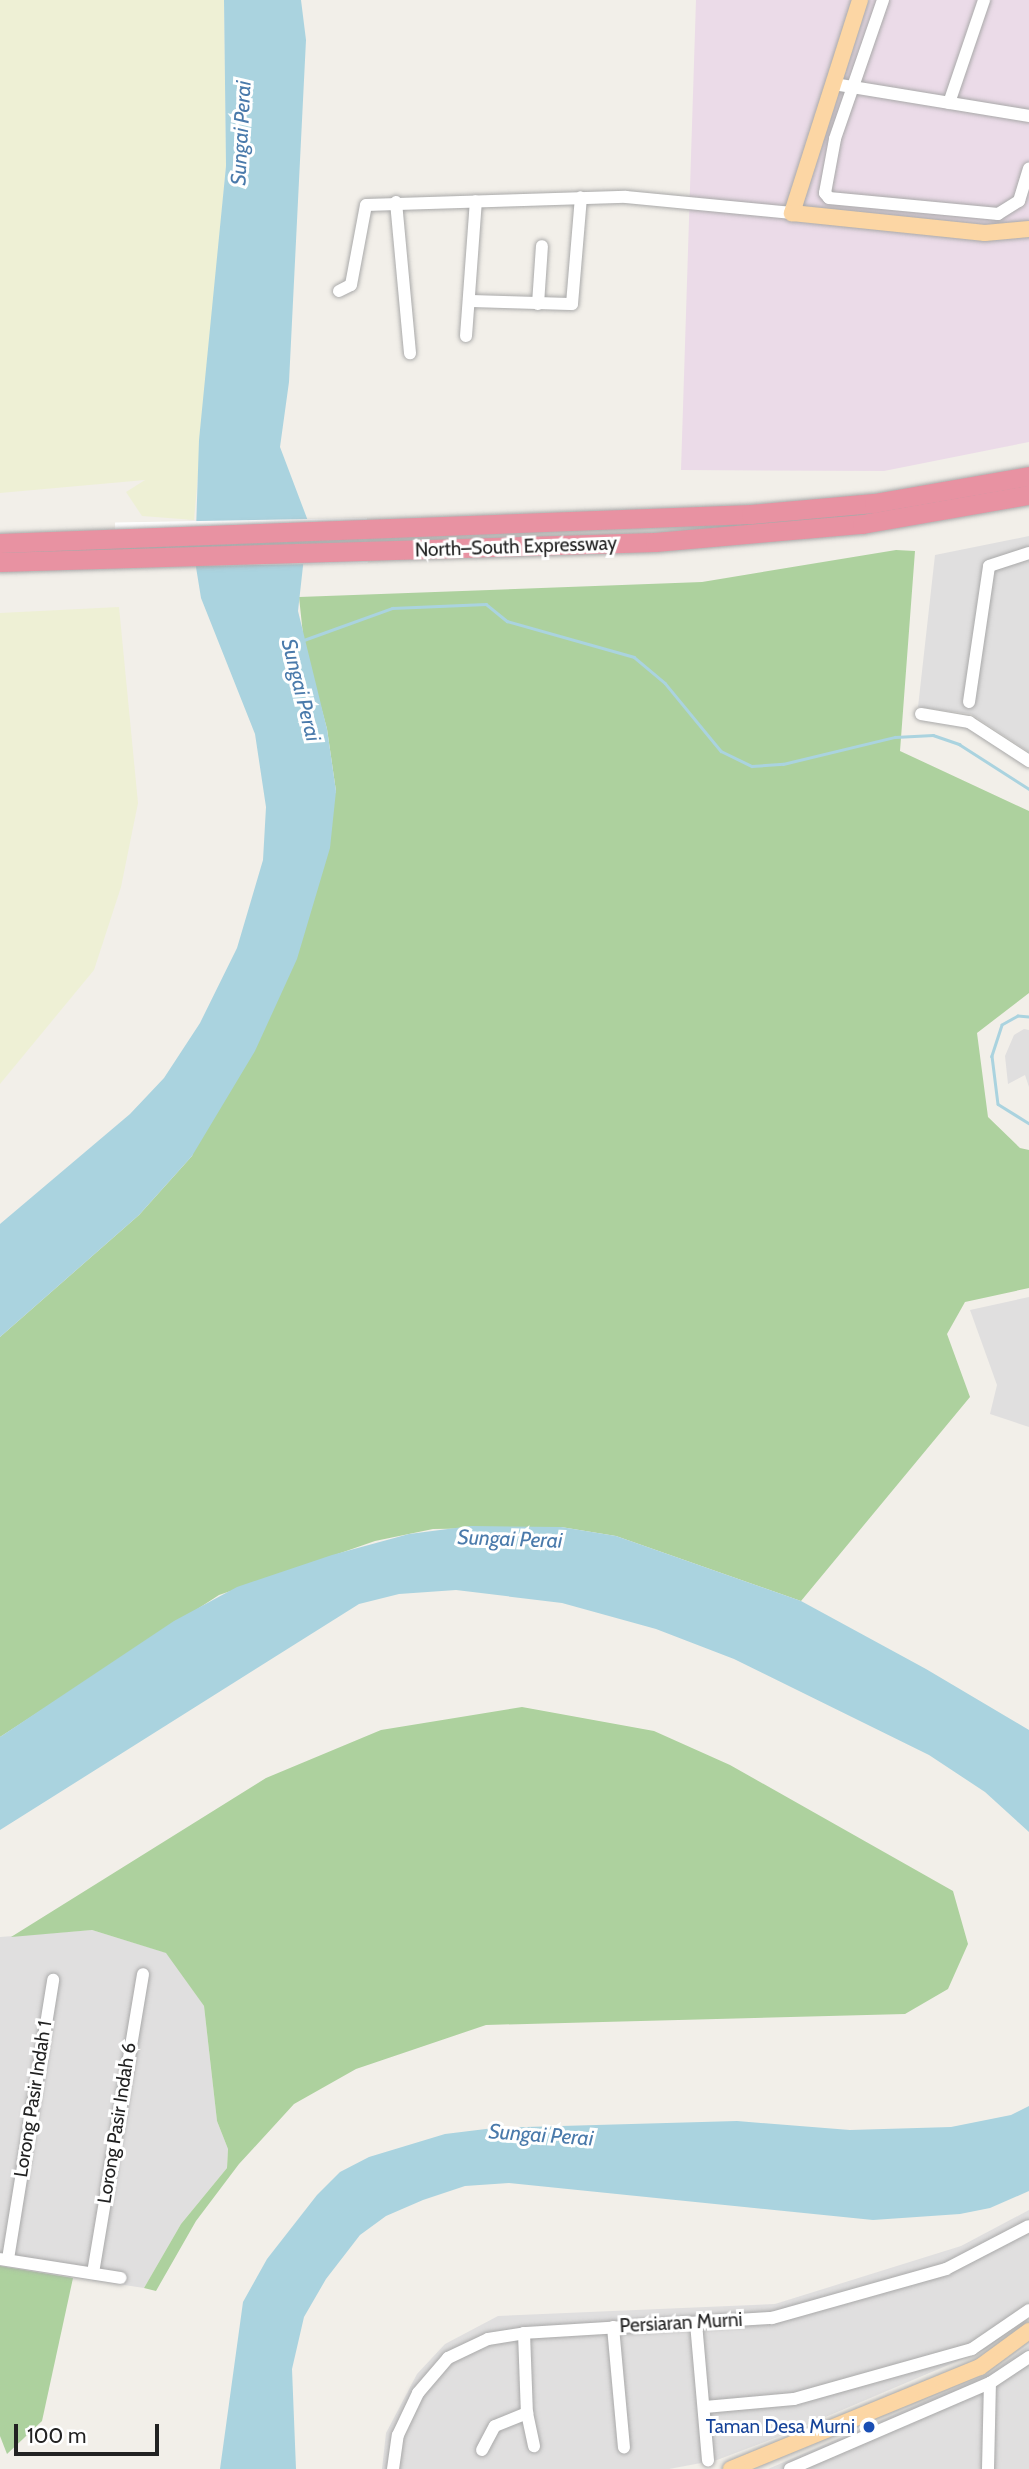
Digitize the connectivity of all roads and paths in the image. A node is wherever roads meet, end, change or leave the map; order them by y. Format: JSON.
{"nodes":[{"id":1,"x":860,"y":0,"type":"edge"},
{"id":2,"x":883,"y":0,"type":"edge"},
{"id":3,"x":984,"y":0,"type":"edge"},
{"id":4,"x":834,"y":85,"type":"junction"},
{"id":5,"x":852,"y":87,"type":"junction"},
{"id":6,"x":949,"y":103,"type":"junction"},
{"id":7,"x":1029,"y":116,"type":"edge"},
{"id":8,"x":1029,"y":168,"type":"edge"},
{"id":9,"x":580,"y":197,"type":"junction"},
{"id":10,"x":476,"y":201,"type":"junction"},
{"id":11,"x":396,"y":202,"type":"junction"},
{"id":12,"x":792,"y":213,"type":"junction"},
{"id":13,"x":1029,"y":229,"type":"edge"},
{"id":14,"x":542,"y":246,"type":"dead end"},
{"id":15,"x":339,"y":290,"type":"dead end"},
{"id":16,"x":469,"y":301,"type":"junction"},
{"id":17,"x":538,"y":304,"type":"junction"},
{"id":18,"x":466,"y":336,"type":"dead end"},
{"id":19,"x":410,"y":353,"type":"dead end"},
{"id":20,"x":1029,"y":476,"type":"edge"},
{"id":21,"x":1029,"y":495,"type":"edge"},
{"id":22,"x":0,"y":543,"type":"edge"},
{"id":23,"x":1029,"y":553,"type":"edge"},
{"id":24,"x":0,"y":562,"type":"edge"},
{"id":25,"x":970,"y":702,"type":"dead end"},
{"id":26,"x":921,"y":714,"type":"dead end"},
{"id":27,"x":1029,"y":761,"type":"edge"},
{"id":28,"x":143,"y":1975,"type":"dead end"},
{"id":29,"x":53,"y":1980,"type":"dead end"},
{"id":30,"x":1029,"y":2227,"type":"edge"},
{"id":31,"x":4,"y":2259,"type":"edge"},
{"id":32,"x":93,"y":2273,"type":"junction"},
{"id":33,"x":121,"y":2278,"type":"dead end"},
{"id":34,"x":1029,"y":2310,"type":"edge"},
{"id":35,"x":696,"y":2323,"type":"junction"},
{"id":36,"x":613,"y":2327,"type":"junction"},
{"id":37,"x":1029,"y":2331,"type":"edge"},
{"id":38,"x":524,"y":2333,"type":"junction"},
{"id":39,"x":995,"y":2347,"type":"junction"},
{"id":40,"x":1029,"y":2357,"type":"edge"},
{"id":41,"x":990,"y":2383,"type":"junction"},
{"id":42,"x":705,"y":2407,"type":"junction"},
{"id":43,"x":527,"y":2413,"type":"junction"},
{"id":44,"x":534,"y":2446,"type":"dead end"},
{"id":45,"x":624,"y":2447,"type":"dead end"},
{"id":46,"x":482,"y":2450,"type":"dead end"},
{"id":47,"x":708,"y":2460,"type":"dead end"},
{"id":48,"x":985,"y":2468,"type":"edge"},
{"id":49,"x":393,"y":2469,"type":"edge"},
{"id":50,"x":731,"y":2469,"type":"edge"},
{"id":51,"x":790,"y":2469,"type":"edge"}],
"edges":[{"from":1,"to":4,"type":"main road"},
{"from":2,"to":5,"type":"street"},
{"from":3,"to":6,"type":"street"},
{"from":4,"to":5,"type":"street"},
{"from":4,"to":12,"type":"main road"},
{"from":5,"to":6,"type":"street"},
{"from":5,"to":8,"type":"street"},
{"from":6,"to":7,"type":"street"},
{"from":9,"to":10,"type":"street"},
{"from":9,"to":12,"type":"street"},
{"from":9,"to":17,"type":"street"},
{"from":10,"to":11,"type":"street"},
{"from":10,"to":16,"type":"street"},
{"from":11,"to":15,"type":"street"},
{"from":11,"to":19,"type":"street"},
{"from":12,"to":13,"type":"main road"},
{"from":14,"to":17,"type":"street"},
{"from":16,"to":17,"type":"street"},
{"from":16,"to":18,"type":"street"},
{"from":20,"to":22,"type":"highway","name":"North–South Expressway"},
{"from":21,"to":24,"type":"highway","name":"North–South Expressway"},
{"from":23,"to":25,"type":"street"},
{"from":26,"to":27,"type":"street"},
{"from":28,"to":32,"type":"street","name":"Lorong Pasir Indah 6"},
{"from":29,"to":31,"type":"street","name":"Lorong Pasir Indah 1"},
{"from":30,"to":35,"type":"street","name":"Persiaran Murni"},
{"from":31,"to":32,"type":"street"},
{"from":32,"to":33,"type":"street"},
{"from":34,"to":39,"type":"street"},
{"from":35,"to":36,"type":"street","name":"Persiaran Murni"},
{"from":35,"to":42,"type":"street"},
{"from":36,"to":38,"type":"street","name":"Persiaran Murni"},
{"from":36,"to":45,"type":"street"},
{"from":37,"to":39,"type":"main road"},
{"from":38,"to":43,"type":"street"},
{"from":38,"to":49,"type":"street","name":"Persiaran Murni"},
{"from":39,"to":42,"type":"street"},
{"from":39,"to":50,"type":"main road"},
{"from":40,"to":41,"type":"street"},
{"from":41,"to":48,"type":"street"},
{"from":41,"to":51,"type":"street"},
{"from":42,"to":47,"type":"street"},
{"from":43,"to":44,"type":"street"},
{"from":43,"to":46,"type":"street"}]}
